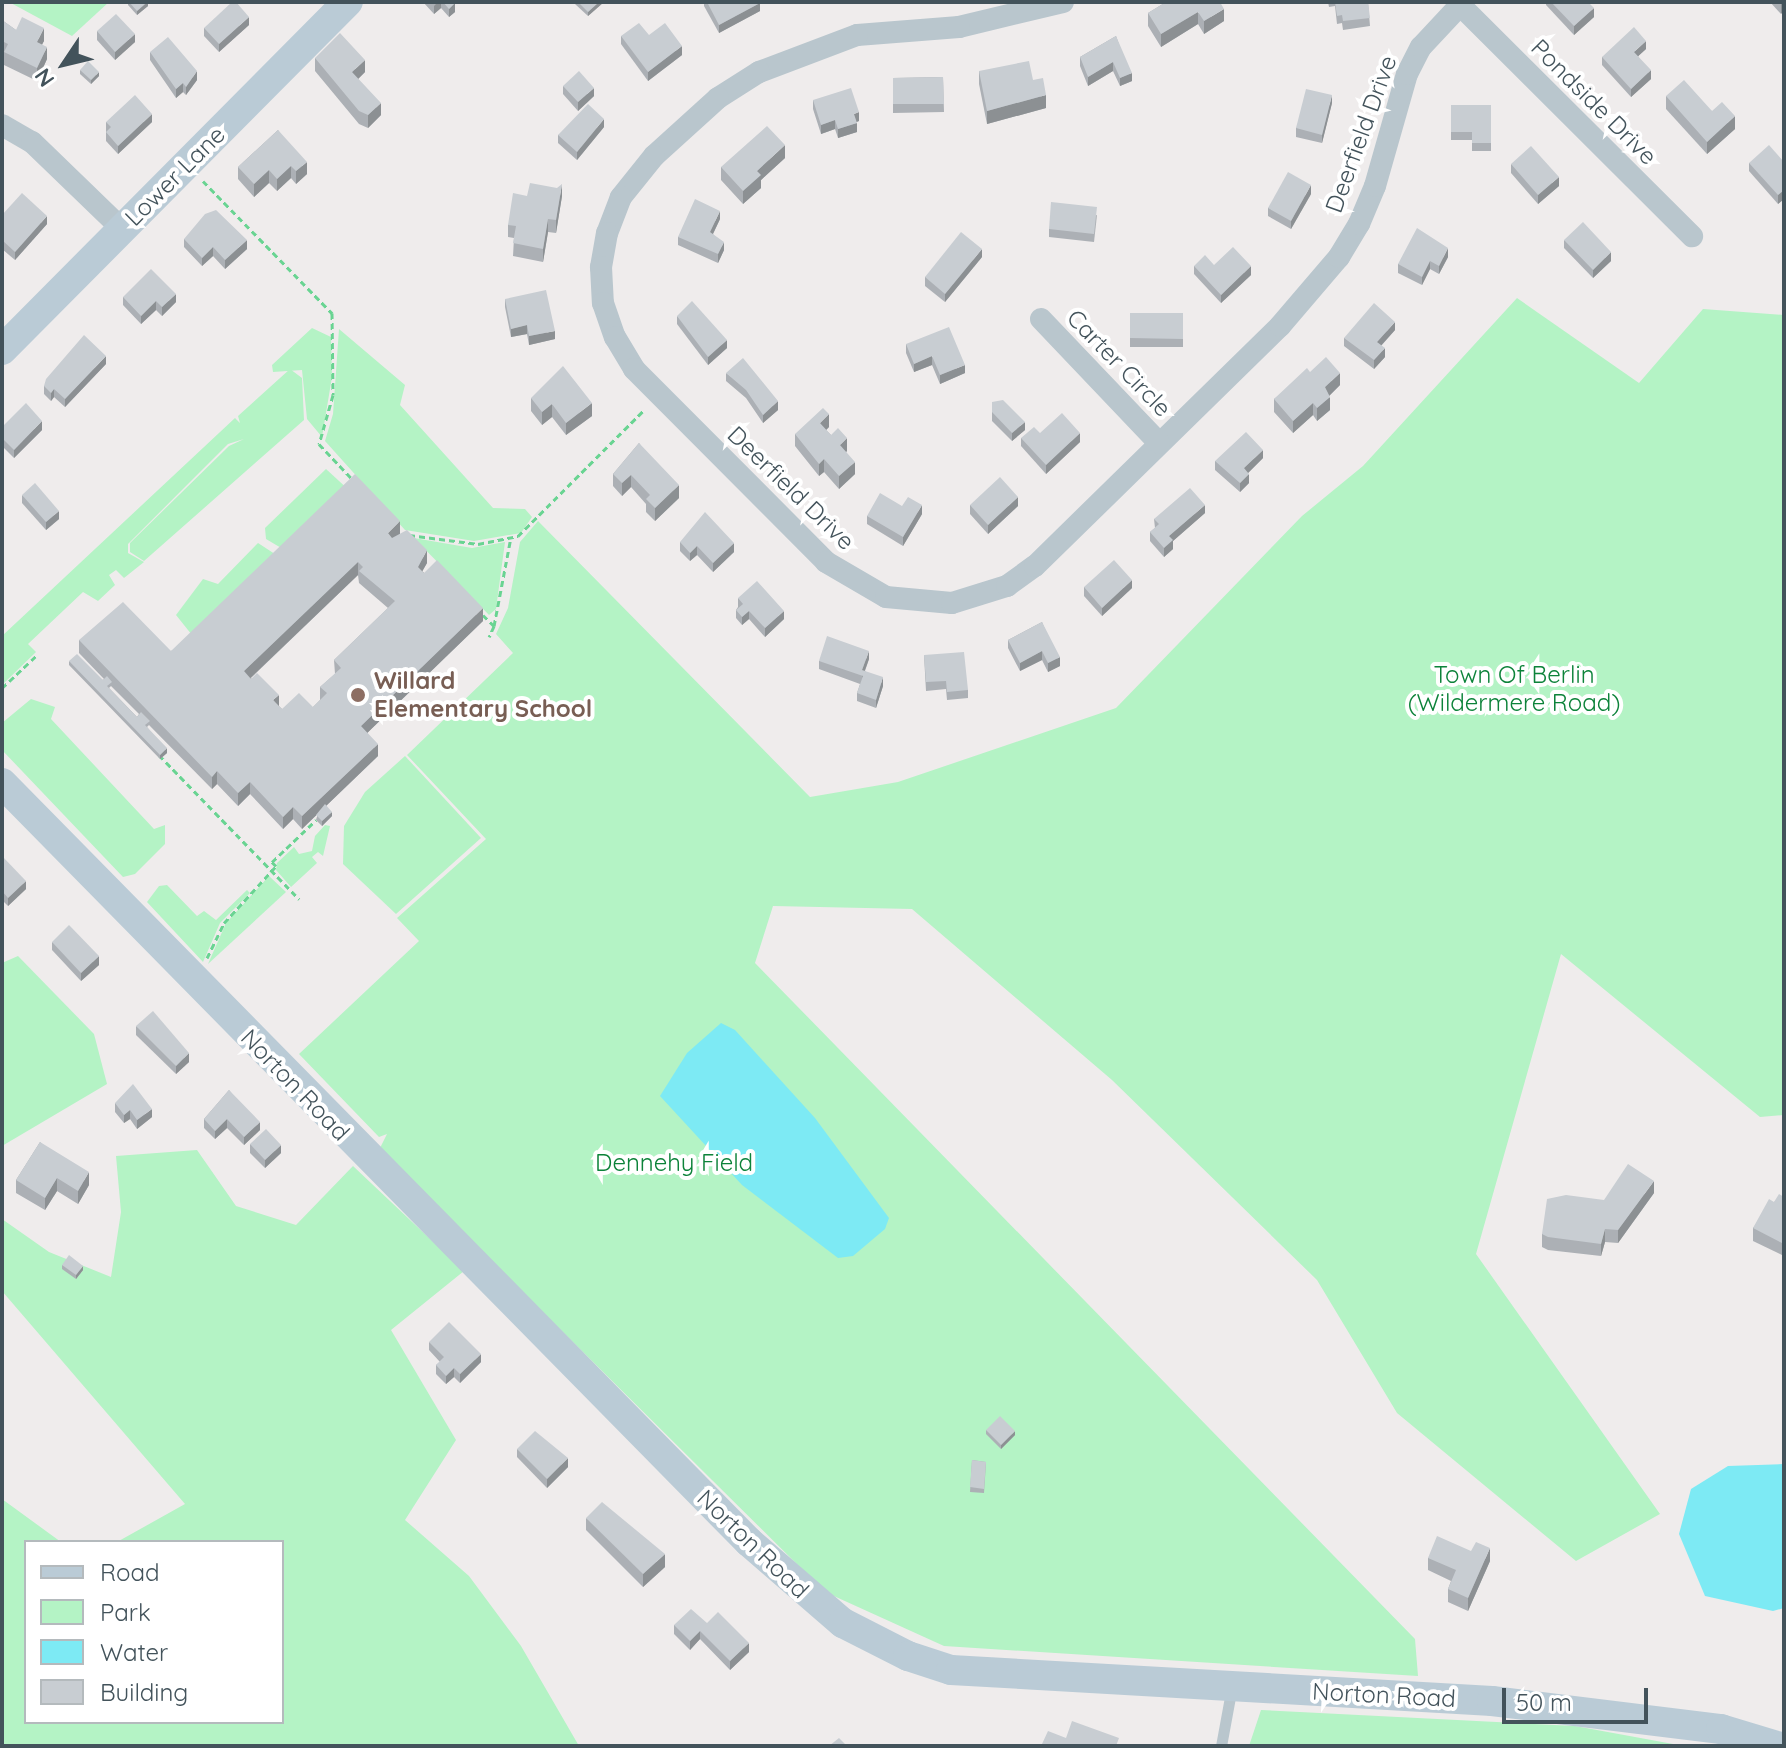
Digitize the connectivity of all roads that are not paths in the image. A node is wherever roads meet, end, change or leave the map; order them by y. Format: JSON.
{"nodes":[{"id":1,"x":348,"y":2,"type":"edge"},
{"id":2,"x":1063,"y":2,"type":"edge"},
{"id":3,"x":1460,"y":3,"type":"edge"},
{"id":4,"x":2,"y":125,"type":"edge"},
{"id":5,"x":122,"y":229,"type":"junction"},
{"id":6,"x":1692,"y":236,"type":"dead end"},
{"id":7,"x":1041,"y":319,"type":"dead end"},
{"id":8,"x":2,"y":350,"type":"edge"},
{"id":9,"x":1159,"y":443,"type":"junction"},
{"id":10,"x":2,"y":783,"type":"edge"},
{"id":11,"x":1232,"y":1686,"type":"junction"},
{"id":12,"x":1221,"y":1746,"type":"edge"},
{"id":13,"x":1777,"y":1746,"type":"edge"}],
"edges":[{"from":1,"to":5,"type":"main road","name":"Lower Lane"},
{"from":2,"to":9,"type":"street","name":"Deerfield Drive"},
{"from":3,"to":6,"type":"street","name":"Pondside Drive"},
{"from":3,"to":9,"type":"street","name":"Deerfield Drive"},
{"from":4,"to":5,"type":"street"},
{"from":5,"to":8,"type":"main road","name":"Lower Lane"},
{"from":7,"to":9,"type":"street","name":"Carter Circle"},
{"from":10,"to":11,"type":"main road","name":"Norton Road"},
{"from":11,"to":12,"type":"lane"},
{"from":11,"to":13,"type":"main road","name":"Norton Road"}]}
